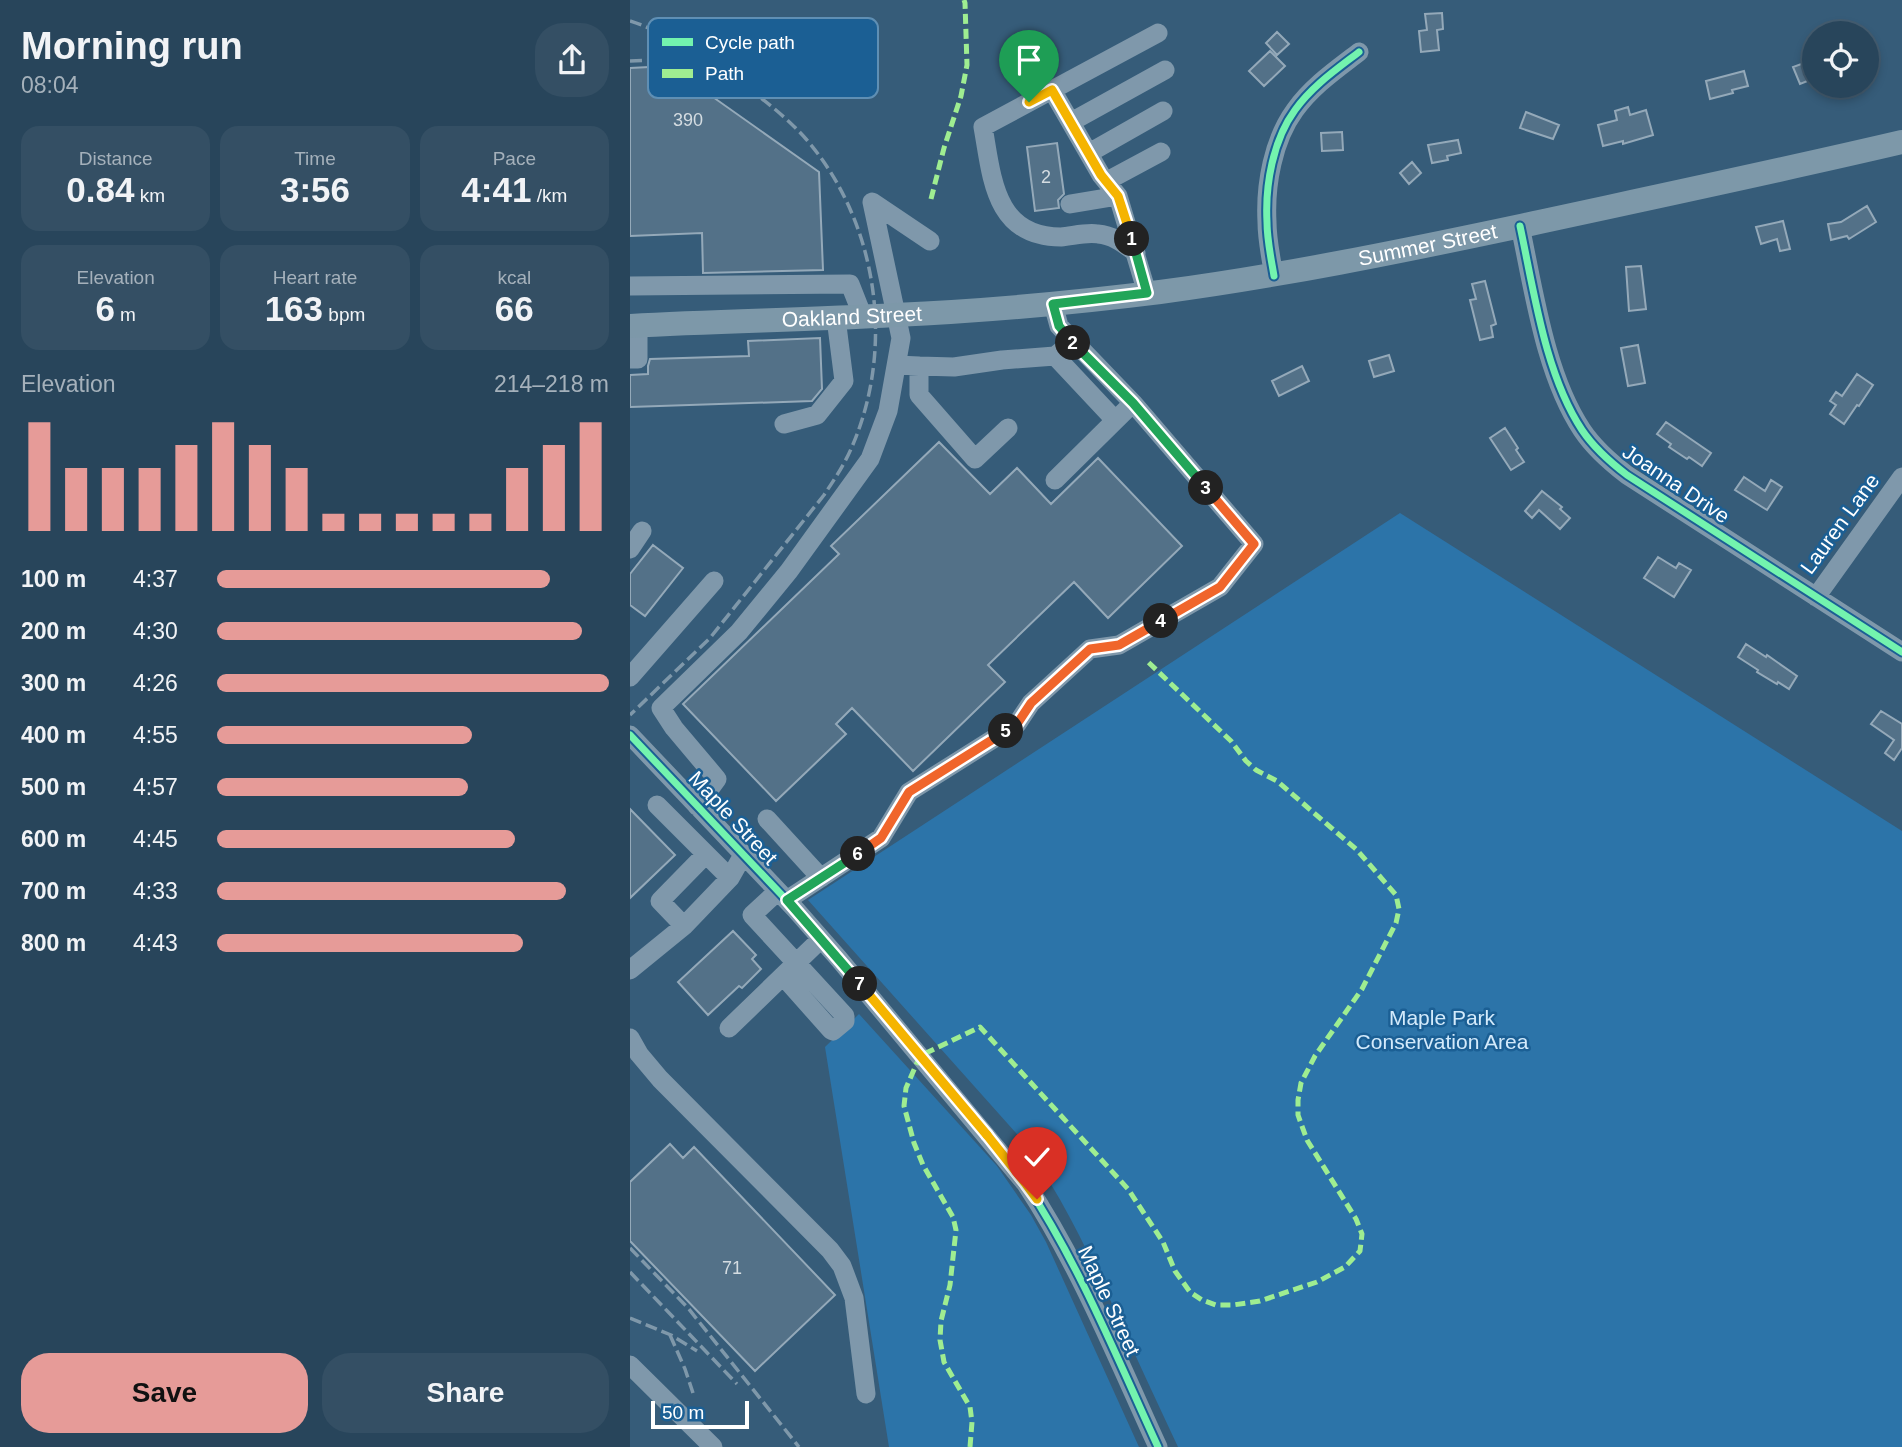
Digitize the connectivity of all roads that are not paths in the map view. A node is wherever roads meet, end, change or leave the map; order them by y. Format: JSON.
{"nodes":[{"id":1,"x":1158,"y":33,"type":"dead end"},
{"id":2,"x":1359,"y":52,"type":"dead end"},
{"id":3,"x":1165,"y":70,"type":"dead end"},
{"id":4,"x":1052,"y":90,"type":"junction"},
{"id":5,"x":1163,"y":111,"type":"dead end"},
{"id":6,"x":1071,"y":122,"type":"junction"},
{"id":7,"x":1902,"y":142,"type":"edge"},
{"id":8,"x":1161,"y":152,"type":"dead end"},
{"id":9,"x":1089,"y":153,"type":"junction"},
{"id":10,"x":1112,"y":189,"type":"junction"},
{"id":11,"x":1070,"y":204,"type":"dead end"},
{"id":12,"x":1520,"y":226,"type":"junction"},
{"id":13,"x":930,"y":241,"type":"dead end"},
{"id":14,"x":1136,"y":253,"type":"junction"},
{"id":15,"x":1274,"y":276,"type":"junction"},
{"id":16,"x":630,"y":286,"type":"edge"},
{"id":17,"x":1147,"y":293,"type":"junction"},
{"id":18,"x":1063,"y":303,"type":"junction"},
{"id":19,"x":896,"y":315,"type":"junction"},
{"id":20,"x":863,"y":317,"type":"junction"},
{"id":21,"x":836,"y":318,"type":"junction"},
{"id":22,"x":634,"y":326,"type":"edge"},
{"id":23,"x":1072,"y":342,"type":"junction"},
{"id":24,"x":1055,"y":356,"type":"junction"},
{"id":25,"x":630,"y":359,"type":"edge"},
{"id":26,"x":897,"y":365,"type":"junction"},
{"id":27,"x":919,"y":366,"type":"junction"},
{"id":28,"x":1133,"y":403,"type":"junction"},
{"id":29,"x":1115,"y":419,"type":"junction"},
{"id":30,"x":784,"y":424,"type":"dead end"},
{"id":31,"x":1008,"y":428,"type":"dead end"},
{"id":32,"x":1902,"y":477,"type":"edge"},
{"id":33,"x":1055,"y":480,"type":"dead end"},
{"id":34,"x":642,"y":531,"type":"dead end"},
{"id":35,"x":630,"y":549,"type":"edge"},
{"id":36,"x":714,"y":581,"type":"dead end"},
{"id":37,"x":1816,"y":597,"type":"junction"},
{"id":38,"x":1902,"y":652,"type":"edge"},
{"id":39,"x":630,"y":677,"type":"edge"},
{"id":40,"x":632,"y":741,"type":"edge"},
{"id":41,"x":657,"y":805,"type":"dead end"},
{"id":42,"x":697,"y":806,"type":"junction"},
{"id":43,"x":767,"y":819,"type":"dead end"},
{"id":44,"x":705,"y":855,"type":"junction"},
{"id":45,"x":743,"y":855,"type":"junction"},
{"id":46,"x":730,"y":878,"type":"junction"},
{"id":47,"x":821,"y":878,"type":"junction"},
{"id":48,"x":782,"y":896,"type":"junction"},
{"id":49,"x":684,"y":926,"type":"junction"},
{"id":50,"x":821,"y":939,"type":"junction"},
{"id":51,"x":630,"y":970,"type":"edge"},
{"id":52,"x":790,"y":970,"type":"junction"},
{"id":53,"x":729,"y":1028,"type":"dead end"},
{"id":54,"x":630,"y":1038,"type":"edge"},
{"id":55,"x":630,"y":1365,"type":"edge"},
{"id":56,"x":866,"y":1394,"type":"dead end"},
{"id":57,"x":713,"y":1447,"type":"edge"},
{"id":58,"x":1158,"y":1447,"type":"edge"}],
"edges":[{"from":1,"to":4,"type":"street"},
{"from":2,"to":15,"type":"street"},
{"from":3,"to":6,"type":"street"},
{"from":4,"to":6,"type":"street"},
{"from":4,"to":14,"type":"street"},
{"from":5,"to":9,"type":"street"},
{"from":6,"to":9,"type":"street"},
{"from":7,"to":12,"type":"main road","name":"Summer Street"},
{"from":8,"to":10,"type":"street"},
{"from":9,"to":10,"type":"street"},
{"from":10,"to":11,"type":"street"},
{"from":10,"to":14,"type":"street"},
{"from":12,"to":15,"type":"main road","name":"Summer Street"},
{"from":12,"to":37,"type":"street","name":"Joanna Drive"},
{"from":13,"to":19,"type":"street"},
{"from":14,"to":17,"type":"street"},
{"from":15,"to":17,"type":"main road","name":"Summer Street"},
{"from":16,"to":20,"type":"street"},
{"from":17,"to":18,"type":"main road","name":"Summer Street"},
{"from":18,"to":19,"type":"main road","name":"Oakland Street"},
{"from":18,"to":23,"type":"street"},
{"from":19,"to":20,"type":"main road","name":"Oakland Street"},
{"from":19,"to":26,"type":"street"},
{"from":20,"to":21,"type":"main road","name":"Oakland Street"},
{"from":21,"to":22,"type":"main road","name":"Oakland Street"},
{"from":21,"to":30,"type":"street"},
{"from":22,"to":25,"type":"street"},
{"from":23,"to":24,"type":"street"},
{"from":23,"to":28,"type":"street"},
{"from":24,"to":27,"type":"street"},
{"from":24,"to":29,"type":"street"},
{"from":26,"to":27,"type":"street"},
{"from":26,"to":42,"type":"street"},
{"from":27,"to":31,"type":"street"},
{"from":28,"to":29,"type":"street"},
{"from":28,"to":47,"type":"street"},
{"from":29,"to":33,"type":"street"},
{"from":32,"to":37,"type":"street","name":"Lauren Lane"},
{"from":34,"to":35,"type":"street"},
{"from":36,"to":39,"type":"street"},
{"from":37,"to":38,"type":"street","name":"Joanna Drive"},
{"from":40,"to":42,"type":"street","name":"Maple Street"},
{"from":41,"to":44,"type":"street"},
{"from":42,"to":45,"type":"street","name":"Maple Street"},
{"from":43,"to":47,"type":"street"},
{"from":44,"to":46,"type":"street"},
{"from":44,"to":49,"type":"street"},
{"from":45,"to":46,"type":"street"},
{"from":45,"to":48,"type":"street","name":"Maple Street"},
{"from":46,"to":49,"type":"street"},
{"from":47,"to":48,"type":"street"},
{"from":48,"to":50,"type":"street","name":"Maple Street"},
{"from":48,"to":52,"type":"street"},
{"from":49,"to":51,"type":"street"},
{"from":50,"to":52,"type":"street"},
{"from":50,"to":58,"type":"street","name":"Maple Street"},
{"from":52,"to":53,"type":"street"},
{"from":54,"to":56,"type":"street"},
{"from":55,"to":57,"type":"street"}]}
